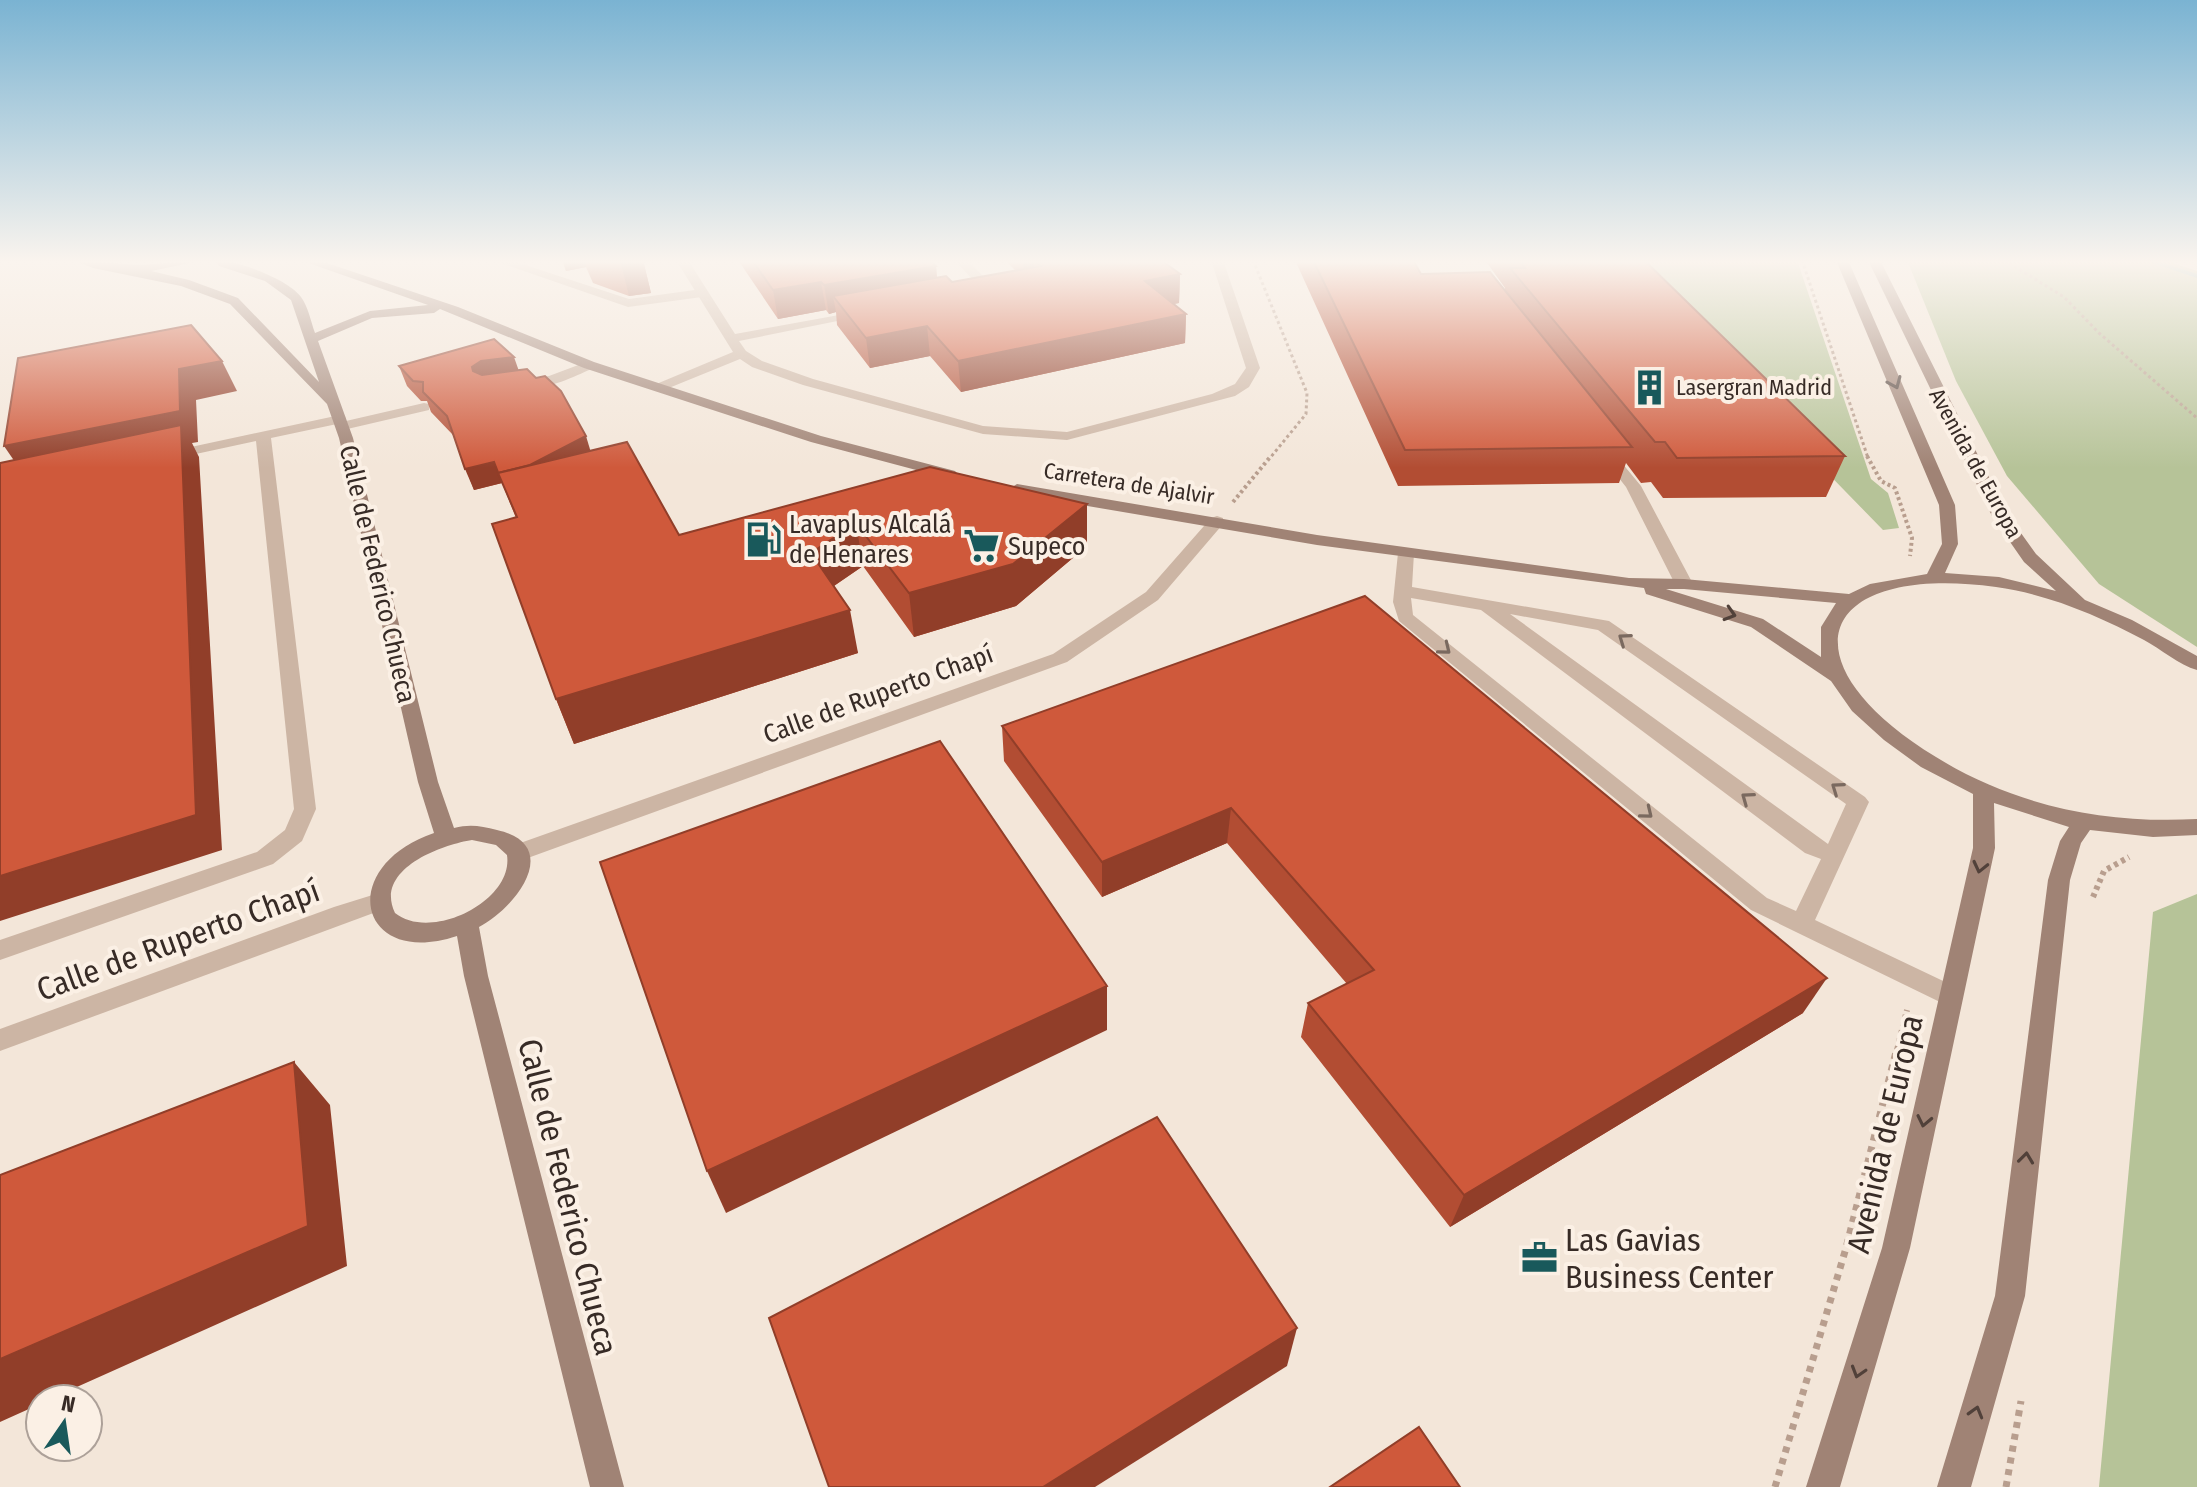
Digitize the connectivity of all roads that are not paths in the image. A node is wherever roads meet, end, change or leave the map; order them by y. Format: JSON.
{"nodes":[{"id":1,"x":259,"y":329,"type":"edge"},
{"id":2,"x":307,"y":329,"type":"edge"},
{"id":3,"x":329,"y":329,"type":"edge"},
{"id":4,"x":502,"y":329,"type":"edge"},
{"id":5,"x":725,"y":329,"type":"edge"},
{"id":6,"x":784,"y":329,"type":"edge"},
{"id":7,"x":1240,"y":329,"type":"edge"},
{"id":8,"x":1872,"y":329,"type":"edge"},
{"id":9,"x":1908,"y":329,"type":"edge"},
{"id":10,"x":731,"y":339,"type":"junction"},
{"id":11,"x":311,"y":340,"type":"junction"},
{"id":12,"x":741,"y":354,"type":"junction"},
{"id":13,"x":589,"y":365,"type":"junction"},
{"id":14,"x":504,"y":386,"type":"edge"},
{"id":15,"x":659,"y":388,"type":"junction"},
{"id":16,"x":424,"y":407,"type":"edge"},
{"id":17,"x":338,"y":417,"type":"junction"},
{"id":18,"x":263,"y":435,"type":"junction"},
{"id":19,"x":1593,"y":437,"type":"edge"},
{"id":20,"x":155,"y":459,"type":"edge"},
{"id":21,"x":960,"y":476,"type":"edge"},
{"id":22,"x":1003,"y":487,"type":"edge"},
{"id":23,"x":1217,"y":521,"type":"junction"},
{"id":24,"x":1406,"y":553,"type":"junction"},
{"id":25,"x":1933,"y":578,"type":"junction"},
{"id":26,"x":1629,"y":583,"type":"junction"},
{"id":27,"x":1684,"y":584,"type":"junction"},
{"id":28,"x":1403,"y":591,"type":"junction"},
{"id":29,"x":1851,"y":599,"type":"junction"},
{"id":30,"x":1486,"y":605,"type":"junction"},
{"id":31,"x":2082,"y":605,"type":"junction"},
{"id":32,"x":2197,"y":664,"type":"edge"},
{"id":33,"x":1836,"y":676,"type":"junction"},
{"id":34,"x":1983,"y":790,"type":"junction"},
{"id":35,"x":2084,"y":822,"type":"junction"},
{"id":36,"x":2197,"y":827,"type":"edge"},
{"id":37,"x":446,"y":837,"type":"junction"},
{"id":38,"x":517,"y":853,"type":"junction"},
{"id":39,"x":1835,"y":856,"type":"junction"},
{"id":40,"x":379,"y":902,"type":"junction"},
{"id":41,"x":467,"y":924,"type":"junction"},
{"id":42,"x":1801,"y":926,"type":"junction"},
{"id":43,"x":0,"y":950,"type":"edge"},
{"id":44,"x":1951,"y":996,"type":"junction"},
{"id":45,"x":0,"y":1040,"type":"edge"},
{"id":46,"x":607,"y":1487,"type":"edge"},
{"id":47,"x":1823,"y":1487,"type":"edge"},
{"id":48,"x":1954,"y":1487,"type":"edge"}],
"edges":[{"from":1,"to":17,"type":"street"},
{"from":2,"to":11,"type":"street","name":"Calle de Federico Chueca"},
{"from":3,"to":11,"type":"street"},
{"from":4,"to":13,"type":"street"},
{"from":5,"to":10,"type":"street"},
{"from":6,"to":10,"type":"street"},
{"from":7,"to":12,"type":"street"},
{"from":8,"to":25,"type":"street","name":"Avenida de Europa","one_way":true},
{"from":9,"to":31,"type":"street","name":"Avenida de Europa"},
{"from":10,"to":12,"type":"street"},
{"from":11,"to":17,"type":"street","name":"Calle de Federico Chueca"},
{"from":12,"to":15,"type":"street"},
{"from":13,"to":14,"type":"street"},
{"from":13,"to":15,"type":"street"},
{"from":15,"to":21,"type":"street"},
{"from":16,"to":17,"type":"street"},
{"from":17,"to":18,"type":"street"},
{"from":17,"to":37,"type":"street","name":"Calle de Federico Chueca"},
{"from":18,"to":20,"type":"street"},
{"from":18,"to":43,"type":"street"},
{"from":19,"to":27,"type":"street"},
{"from":22,"to":23,"type":"street","name":"Carretera de Ajalvir"},
{"from":23,"to":24,"type":"street","name":"Carretera de Ajalvir"},
{"from":23,"to":38,"type":"street","name":"Calle de Ruperto Chapí"},
{"from":24,"to":26,"type":"street","name":"Carretera de Ajalvir"},
{"from":24,"to":28,"type":"street"},
{"from":25,"to":29,"type":"street"},
{"from":25,"to":31,"type":"street"},
{"from":26,"to":27,"type":"street","name":"Carretera de Ajalvir"},
{"from":26,"to":33,"type":"street","name":"Carretera de Ajalvir","one_way":true},
{"from":27,"to":29,"type":"street","name":"Carretera de Ajalvir"},
{"from":28,"to":30,"type":"street"},
{"from":28,"to":42,"type":"street","one_way":true},
{"from":29,"to":33,"type":"street"},
{"from":39,"to":30,"type":"street","one_way":true},
{"from":39,"to":30,"type":"street","one_way":true},
{"from":31,"to":32,"type":"street"},
{"from":33,"to":34,"type":"street"},
{"from":34,"to":35,"type":"street"},
{"from":34,"to":44,"type":"street","name":"Avenida de Europa","one_way":true},
{"from":35,"to":36,"type":"street"},
{"from":48,"to":35,"type":"street","one_way":true},
{"from":37,"to":38,"type":"street"},
{"from":37,"to":40,"type":"street"},
{"from":38,"to":41,"type":"street"},
{"from":39,"to":42,"type":"street"},
{"from":40,"to":41,"type":"street"},
{"from":40,"to":45,"type":"street","name":"Calle de Ruperto Chapí"},
{"from":41,"to":46,"type":"street","name":"Calle de Federico Chueca"},
{"from":42,"to":44,"type":"street"},
{"from":44,"to":47,"type":"street","name":"Avenida de Europa","one_way":true}]}
